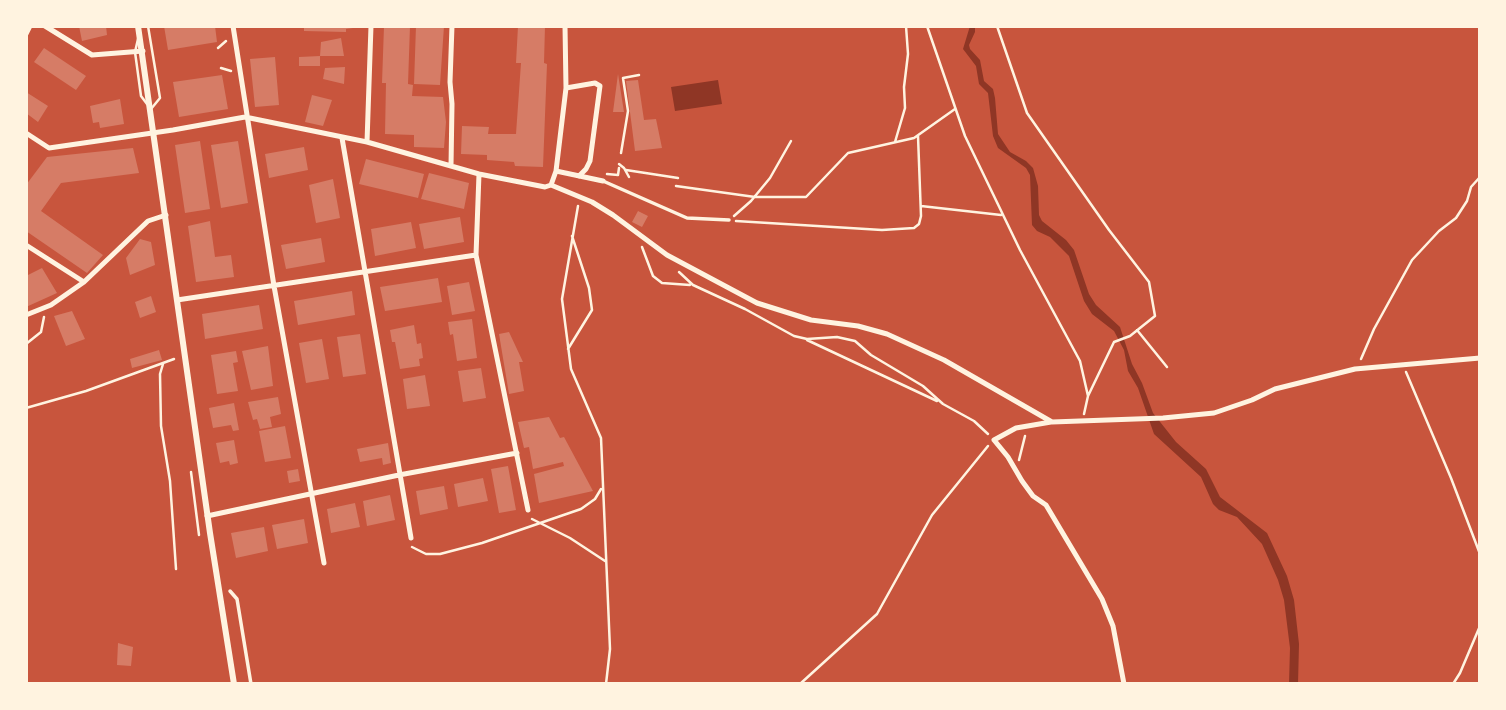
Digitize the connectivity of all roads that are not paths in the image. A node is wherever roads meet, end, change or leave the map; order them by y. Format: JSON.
{"nodes":[{"id":1,"x":30,"y":26,"type":"edge"},
{"id":2,"x":45,"y":26,"type":"edge"},
{"id":3,"x":148,"y":26,"type":"edge"},
{"id":4,"x":233,"y":26,"type":"edge"},
{"id":5,"x":371,"y":26,"type":"edge"},
{"id":6,"x":452,"y":26,"type":"edge"},
{"id":7,"x":565,"y":26,"type":"edge"},
{"id":8,"x":139,"y":29,"type":"edge"},
{"id":9,"x":26,"y":34,"type":"edge"},
{"id":10,"x":139,"y":51,"type":"junction"},
{"id":11,"x":566,"y":88,"type":"junction"},
{"id":12,"x":151,"y":110,"type":"junction"},
{"id":13,"x":246,"y":117,"type":"junction"},
{"id":14,"x":26,"y":133,"type":"edge"},
{"id":15,"x":154,"y":133,"type":"junction"},
{"id":16,"x":342,"y":138,"type":"junction"},
{"id":17,"x":367,"y":142,"type":"junction"},
{"id":18,"x":451,"y":166,"type":"junction"},
{"id":19,"x":556,"y":171,"type":"junction"},
{"id":20,"x":479,"y":174,"type":"junction"},
{"id":21,"x":579,"y":176,"type":"junction"},
{"id":22,"x":603,"y":181,"type":"joint"},
{"id":23,"x":551,"y":185,"type":"junction"},
{"id":24,"x":166,"y":215,"type":"junction"},
{"id":25,"x":729,"y":220,"type":"road end"},
{"id":26,"x":26,"y":245,"type":"edge"},
{"id":27,"x":476,"y":255,"type":"junction"},
{"id":28,"x":366,"y":272,"type":"junction"},
{"id":29,"x":84,"y":282,"type":"junction"},
{"id":30,"x":274,"y":286,"type":"junction"},
{"id":31,"x":177,"y":300,"type":"junction"},
{"id":32,"x":26,"y":315,"type":"edge"},
{"id":33,"x":1480,"y":358,"type":"edge"},
{"id":34,"x":1052,"y":422,"type":"junction"},
{"id":35,"x":517,"y":453,"type":"junction"},
{"id":36,"x":400,"y":475,"type":"junction"},
{"id":37,"x":312,"y":494,"type":"junction"},
{"id":38,"x":528,"y":510,"type":"road end"},
{"id":39,"x":208,"y":516,"type":"junction"},
{"id":40,"x":411,"y":538,"type":"road end"},
{"id":41,"x":324,"y":563,"type":"dead end"},
{"id":42,"x":230,"y":591,"type":"dead end"},
{"id":43,"x":234,"y":684,"type":"edge"},
{"id":44,"x":251,"y":684,"type":"edge"},
{"id":45,"x":1124,"y":684,"type":"edge"}],
"edges":[{"from":1,"to":9,"type":"street"},
{"from":2,"to":10,"type":"street"},
{"from":3,"to":12,"type":"lane"},
{"from":4,"to":13,"type":"street"},
{"from":5,"to":17,"type":"street"},
{"from":6,"to":18,"type":"street"},
{"from":7,"to":11,"type":"street"},
{"from":8,"to":10,"type":"street"},
{"from":10,"to":12,"type":"street"},
{"from":11,"to":19,"type":"street"},
{"from":11,"to":21,"type":"street"},
{"from":12,"to":15,"type":"street"},
{"from":13,"to":15,"type":"street"},
{"from":13,"to":16,"type":"street"},
{"from":13,"to":30,"type":"street"},
{"from":14,"to":15,"type":"street"},
{"from":15,"to":24,"type":"street"},
{"from":16,"to":17,"type":"street"},
{"from":16,"to":28,"type":"street"},
{"from":17,"to":18,"type":"street"},
{"from":18,"to":20,"type":"street"},
{"from":19,"to":21,"type":"street"},
{"from":19,"to":23,"type":"street"},
{"from":20,"to":23,"type":"street"},
{"from":20,"to":27,"type":"street"},
{"from":21,"to":22,"type":"street"},
{"from":22,"to":25,"type":"street"},
{"from":23,"to":34,"type":"street"},
{"from":24,"to":29,"type":"street"},
{"from":24,"to":31,"type":"street"},
{"from":26,"to":29,"type":"street"},
{"from":27,"to":28,"type":"street"},
{"from":27,"to":35,"type":"street"},
{"from":28,"to":30,"type":"street"},
{"from":28,"to":36,"type":"street"},
{"from":29,"to":32,"type":"street"},
{"from":30,"to":31,"type":"street"},
{"from":30,"to":37,"type":"street"},
{"from":31,"to":39,"type":"street"},
{"from":33,"to":34,"type":"street"},
{"from":34,"to":45,"type":"street"},
{"from":35,"to":36,"type":"street"},
{"from":35,"to":38,"type":"street"},
{"from":36,"to":37,"type":"street"},
{"from":36,"to":40,"type":"street"},
{"from":37,"to":39,"type":"street"},
{"from":37,"to":41,"type":"street"},
{"from":39,"to":43,"type":"street"},
{"from":42,"to":44,"type":"street"}]}
